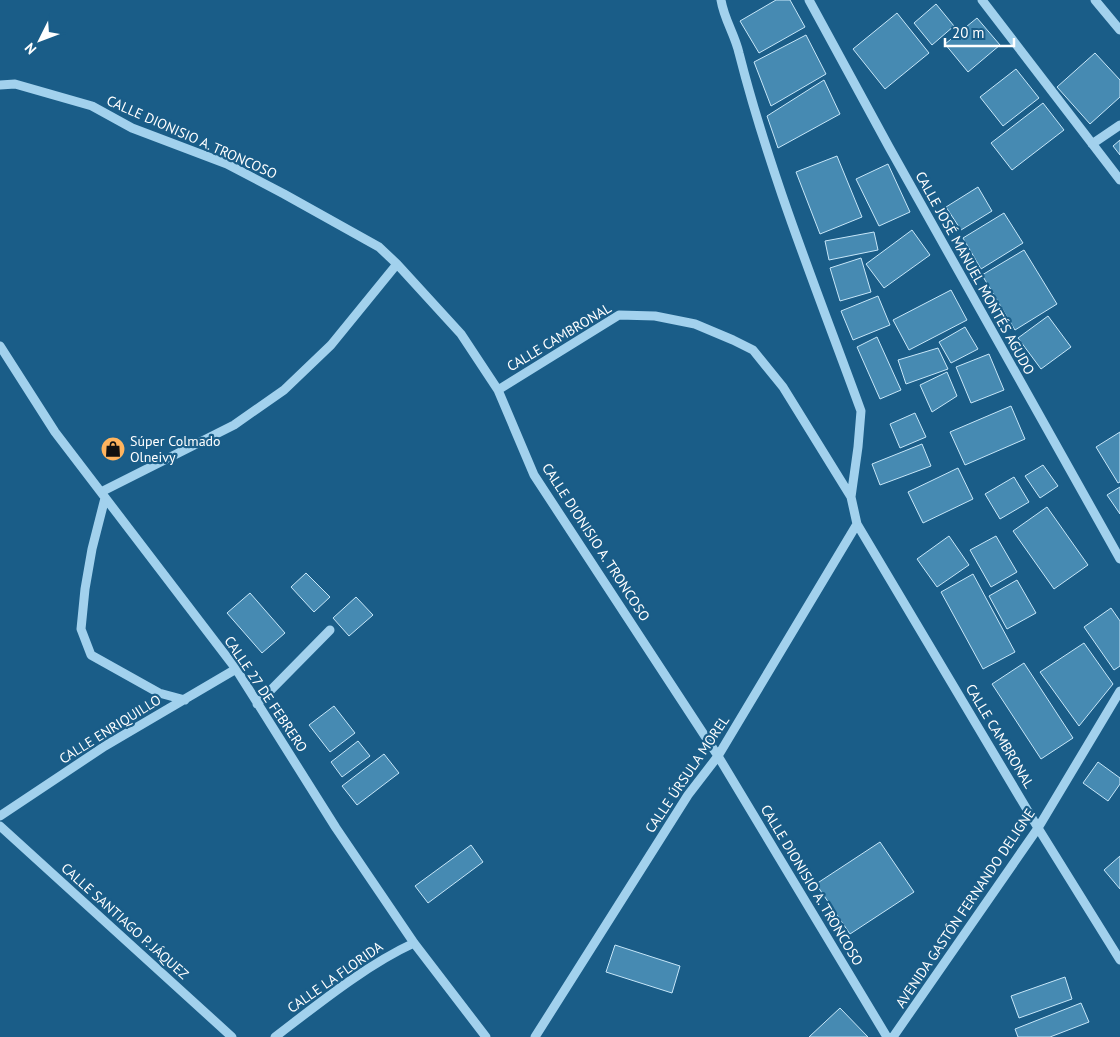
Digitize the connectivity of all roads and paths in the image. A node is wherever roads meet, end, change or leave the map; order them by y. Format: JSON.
{"nodes":[{"id":1,"x":721,"y":0,"type":"edge"},
{"id":2,"x":809,"y":0,"type":"edge"},
{"id":3,"x":982,"y":0,"type":"edge"},
{"id":4,"x":1095,"y":0,"type":"edge"},
{"id":5,"x":1120,"y":30,"type":"edge"},
{"id":6,"x":0,"y":84,"type":"edge"},
{"id":7,"x":1120,"y":125,"type":"edge"},
{"id":8,"x":1092,"y":144,"type":"junction"},
{"id":9,"x":1120,"y":180,"type":"edge"},
{"id":10,"x":397,"y":264,"type":"junction"},
{"id":11,"x":0,"y":346,"type":"edge"},
{"id":12,"x":498,"y":390,"type":"junction"},
{"id":13,"x":103,"y":495,"type":"junction"},
{"id":14,"x":851,"y":498,"type":"junction"},
{"id":15,"x":857,"y":524,"type":"junction"},
{"id":16,"x":1120,"y":559,"type":"edge"},
{"id":17,"x":330,"y":630,"type":"dead end"},
{"id":18,"x":236,"y":669,"type":"junction"},
{"id":19,"x":1120,"y":692,"type":"edge"},
{"id":20,"x":185,"y":700,"type":"junction"},
{"id":21,"x":258,"y":704,"type":"junction"},
{"id":22,"x":718,"y":756,"type":"junction"},
{"id":23,"x":0,"y":816,"type":"edge"},
{"id":24,"x":0,"y":826,"type":"edge"},
{"id":25,"x":1038,"y":828,"type":"junction"},
{"id":26,"x":414,"y":943,"type":"junction"},
{"id":27,"x":1120,"y":960,"type":"edge"},
{"id":28,"x":232,"y":1037,"type":"edge"},
{"id":29,"x":274,"y":1037,"type":"edge"},
{"id":30,"x":486,"y":1037,"type":"edge"},
{"id":31,"x":535,"y":1037,"type":"edge"},
{"id":32,"x":888,"y":1037,"type":"edge"},
{"id":33,"x":893,"y":1037,"type":"edge"}],
"edges":[{"from":1,"to":14,"type":"street"},
{"from":2,"to":16,"type":"street","name":"CALLE JOSÉ MANUEL MONTÉS AGUDO"},
{"from":3,"to":8,"type":"street"},
{"from":4,"to":5,"type":"street"},
{"from":6,"to":10,"type":"street","name":"CALLE DIONISIO A. TRONCOSO"},
{"from":7,"to":8,"type":"street"},
{"from":8,"to":9,"type":"street"},
{"from":10,"to":12,"type":"street","name":"CALLE DIONISIO A. TRONCOSO"},
{"from":10,"to":13,"type":"street"},
{"from":11,"to":13,"type":"street","name":"CALLE 27 DE FEBRERO"},
{"from":12,"to":14,"type":"street","name":"CALLE CAMBRONAL"},
{"from":12,"to":22,"type":"street","name":"CALLE DIONISIO A. TRONCOSO"},
{"from":13,"to":18,"type":"street","name":"CALLE 27 DE FEBRERO"},
{"from":13,"to":20,"type":"street"},
{"from":14,"to":15,"type":"street","name":"CALLE CAMBRONAL"},
{"from":15,"to":22,"type":"street","name":"CALLE ÚRSULA MOREL"},
{"from":15,"to":25,"type":"street","name":"CALLE CAMBRONAL"},
{"from":17,"to":21,"type":"street"},
{"from":18,"to":20,"type":"street","name":"CALLE ENRIQUILLO"},
{"from":18,"to":21,"type":"street","name":"CALLE 27 DE FEBRERO"},
{"from":19,"to":25,"type":"street","name":"AVENIDA GASTÓN FERNANDO DELIGNE"},
{"from":20,"to":23,"type":"street","name":"CALLE ENRIQUILLO"},
{"from":21,"to":26,"type":"street","name":"CALLE 27 DE FEBRERO"},
{"from":22,"to":31,"type":"street","name":"CALLE ÚRSULA MOREL"},
{"from":22,"to":32,"type":"street","name":"CALLE DIONISIO A. TRONCOSO"},
{"from":24,"to":28,"type":"street","name":"CALLE SANTIAGO P. JÁQUEZ"},
{"from":25,"to":27,"type":"street","name":"CALLE CAMBRONAL"},
{"from":25,"to":33,"type":"street","name":"AVENIDA GASTÓN FERNANDO DELIGNE"},
{"from":26,"to":29,"type":"street","name":"CALLE LA FLORIDA"},
{"from":26,"to":30,"type":"street","name":"CALLE 27 DE FEBRERO"}]}
